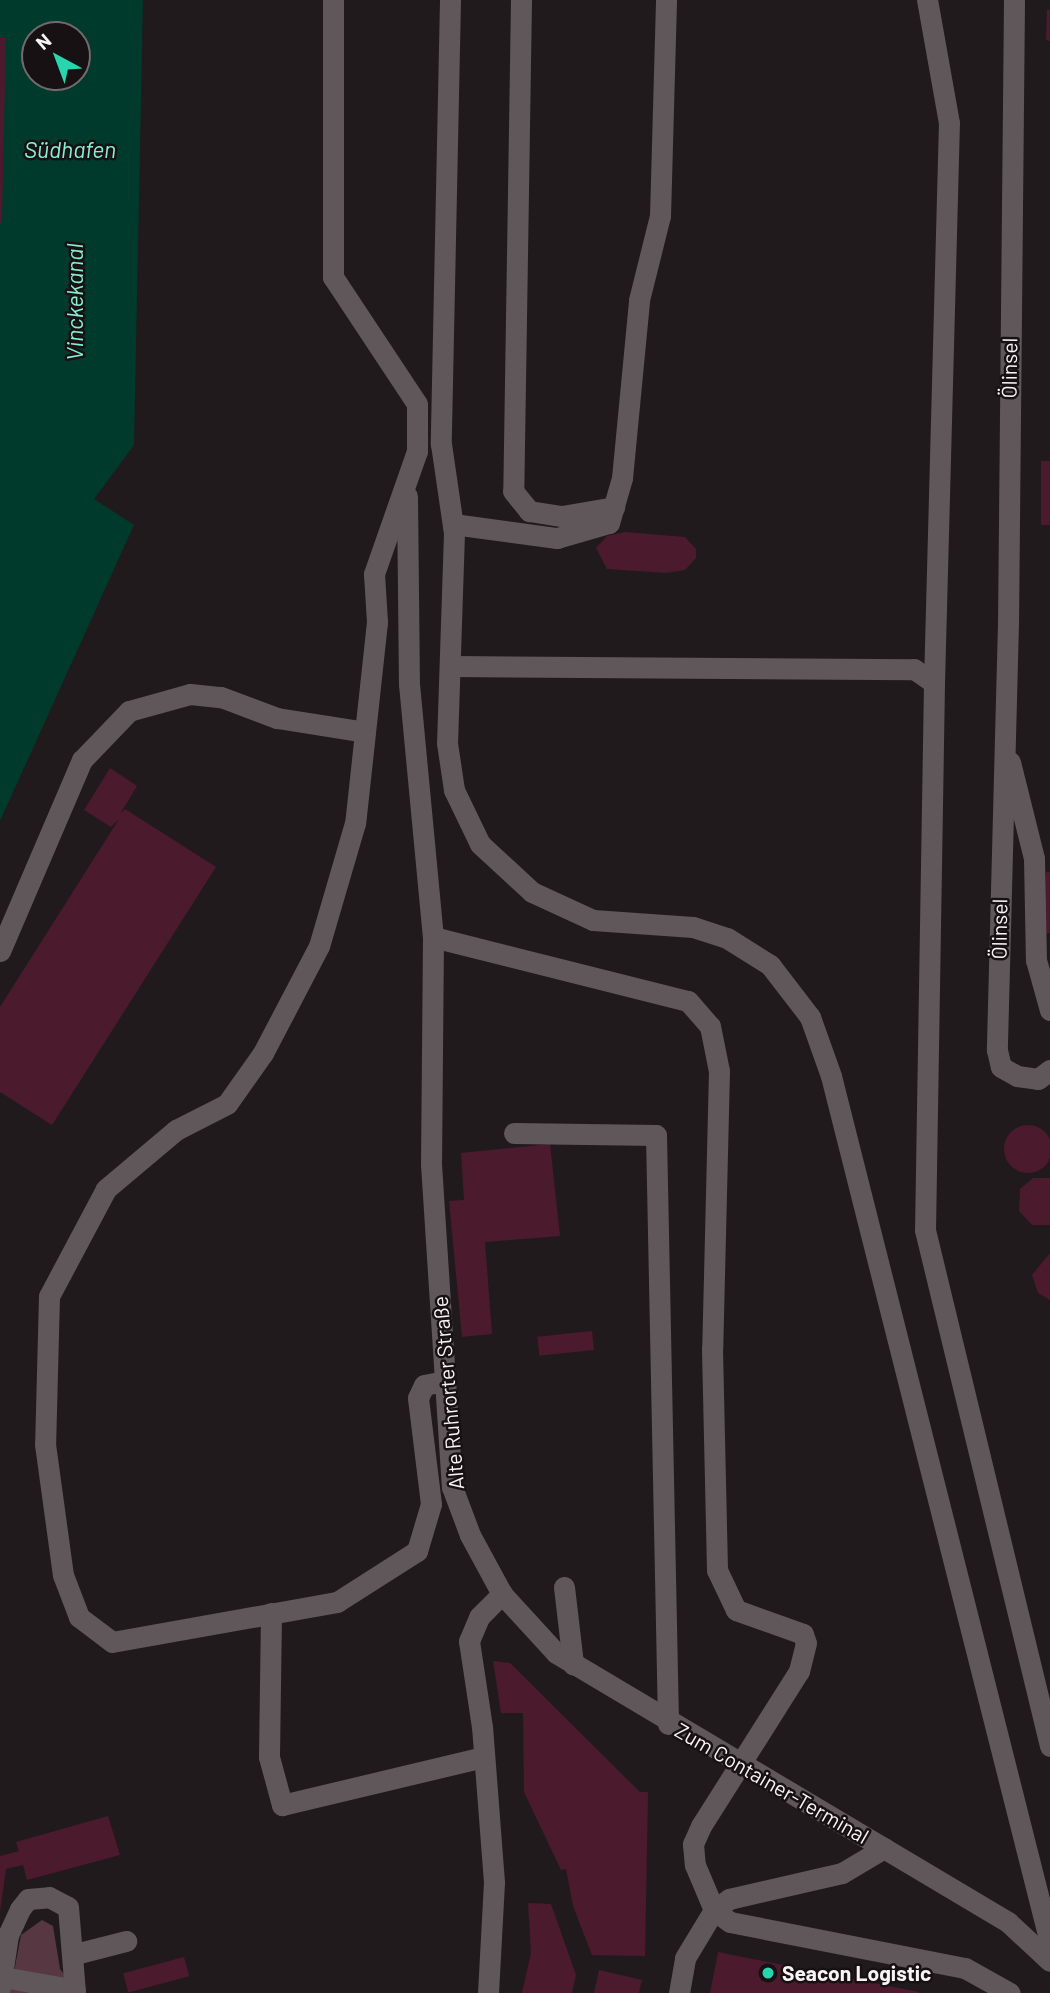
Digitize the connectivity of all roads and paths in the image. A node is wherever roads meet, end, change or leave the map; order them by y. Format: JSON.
{"nodes":[{"id":1,"x":333,"y":0,"type":"edge"},
{"id":2,"x":450,"y":0,"type":"edge"},
{"id":3,"x":521,"y":0,"type":"edge"},
{"id":4,"x":666,"y":0,"type":"edge"},
{"id":5,"x":927,"y":0,"type":"edge"},
{"id":6,"x":1014,"y":0,"type":"edge"},
{"id":7,"x":407,"y":479,"type":"junction"},
{"id":8,"x":614,"y":507,"type":"junction"},
{"id":9,"x":453,"y":524,"type":"junction"},
{"id":10,"x":453,"y":666,"type":"junction"},
{"id":11,"x":934,"y":683,"type":"junction"},
{"id":12,"x":365,"y":732,"type":"junction"},
{"id":13,"x":1003,"y":736,"type":"junction"},
{"id":14,"x":433,"y":937,"type":"junction"},
{"id":15,"x":0,"y":950,"type":"edge"},
{"id":16,"x":1050,"y":1010,"type":"edge"},
{"id":17,"x":1050,"y":1070,"type":"edge"},
{"id":18,"x":514,"y":1133,"type":"dead end"},
{"id":19,"x":445,"y":1381,"type":"junction"},
{"id":20,"x":564,"y":1587,"type":"dead end"},
{"id":21,"x":502,"y":1594,"type":"junction"},
{"id":22,"x":271,"y":1613,"type":"junction"},
{"id":23,"x":573,"y":1664,"type":"junction"},
{"id":24,"x":668,"y":1724,"type":"junction"},
{"id":25,"x":1050,"y":1746,"type":"edge"},
{"id":26,"x":483,"y":1757,"type":"junction"},
{"id":27,"x":742,"y":1765,"type":"junction"},
{"id":28,"x":884,"y":1848,"type":"junction"},
{"id":29,"x":714,"y":1910,"type":"junction"},
{"id":30,"x":125,"y":1941,"type":"dead end"},
{"id":31,"x":1050,"y":1943,"type":"edge"},
{"id":32,"x":75,"y":1954,"type":"junction"},
{"id":33,"x":1050,"y":1961,"type":"edge"},
{"id":34,"x":1,"y":1983,"type":"edge"},
{"id":35,"x":75,"y":1992,"type":"edge"},
{"id":36,"x":488,"y":1993,"type":"edge"},
{"id":37,"x":679,"y":1993,"type":"edge"},
{"id":38,"x":1010,"y":1993,"type":"edge"}],
"edges":[{"from":1,"to":7,"type":"street"},
{"from":2,"to":9,"type":"street"},
{"from":3,"to":8,"type":"street"},
{"from":4,"to":8,"type":"street"},
{"from":5,"to":11,"type":"street"},
{"from":6,"to":13,"type":"street","name":"Ölinsel"},
{"from":7,"to":12,"type":"street"},
{"from":7,"to":14,"type":"street","name":"Alte Ruhrorter Straße"},
{"from":8,"to":9,"type":"street"},
{"from":9,"to":10,"type":"street"},
{"from":10,"to":11,"type":"street"},
{"from":10,"to":31,"type":"street"},
{"from":11,"to":25,"type":"street"},
{"from":12,"to":15,"type":"street"},
{"from":12,"to":22,"type":"street"},
{"from":13,"to":16,"type":"street","name":"Ölinsel"},
{"from":13,"to":17,"type":"street","name":"Ölinsel"},
{"from":14,"to":19,"type":"street","name":"Alte Ruhrorter Straße"},
{"from":14,"to":27,"type":"street"},
{"from":18,"to":24,"type":"street"},
{"from":19,"to":21,"type":"street","name":"Alte Ruhrorter Straße"},
{"from":19,"to":22,"type":"street"},
{"from":20,"to":23,"type":"street"},
{"from":21,"to":23,"type":"street","name":"Zum Container-Terminal"},
{"from":21,"to":26,"type":"street"},
{"from":22,"to":26,"type":"street"},
{"from":23,"to":24,"type":"street","name":"Zum Container-Terminal"},
{"from":24,"to":27,"type":"street","name":"Zum Container-Terminal"},
{"from":26,"to":36,"type":"street"},
{"from":27,"to":28,"type":"street","name":"Zum Container-Terminal"},
{"from":27,"to":29,"type":"street"},
{"from":28,"to":29,"type":"street"},
{"from":28,"to":33,"type":"street","name":"Zum Container-Terminal"},
{"from":29,"to":37,"type":"street"},
{"from":29,"to":38,"type":"street"},
{"from":30,"to":32,"type":"street"},
{"from":32,"to":34,"type":"street"},
{"from":32,"to":35,"type":"street"},
{"from":34,"to":35,"type":"street"}]}
